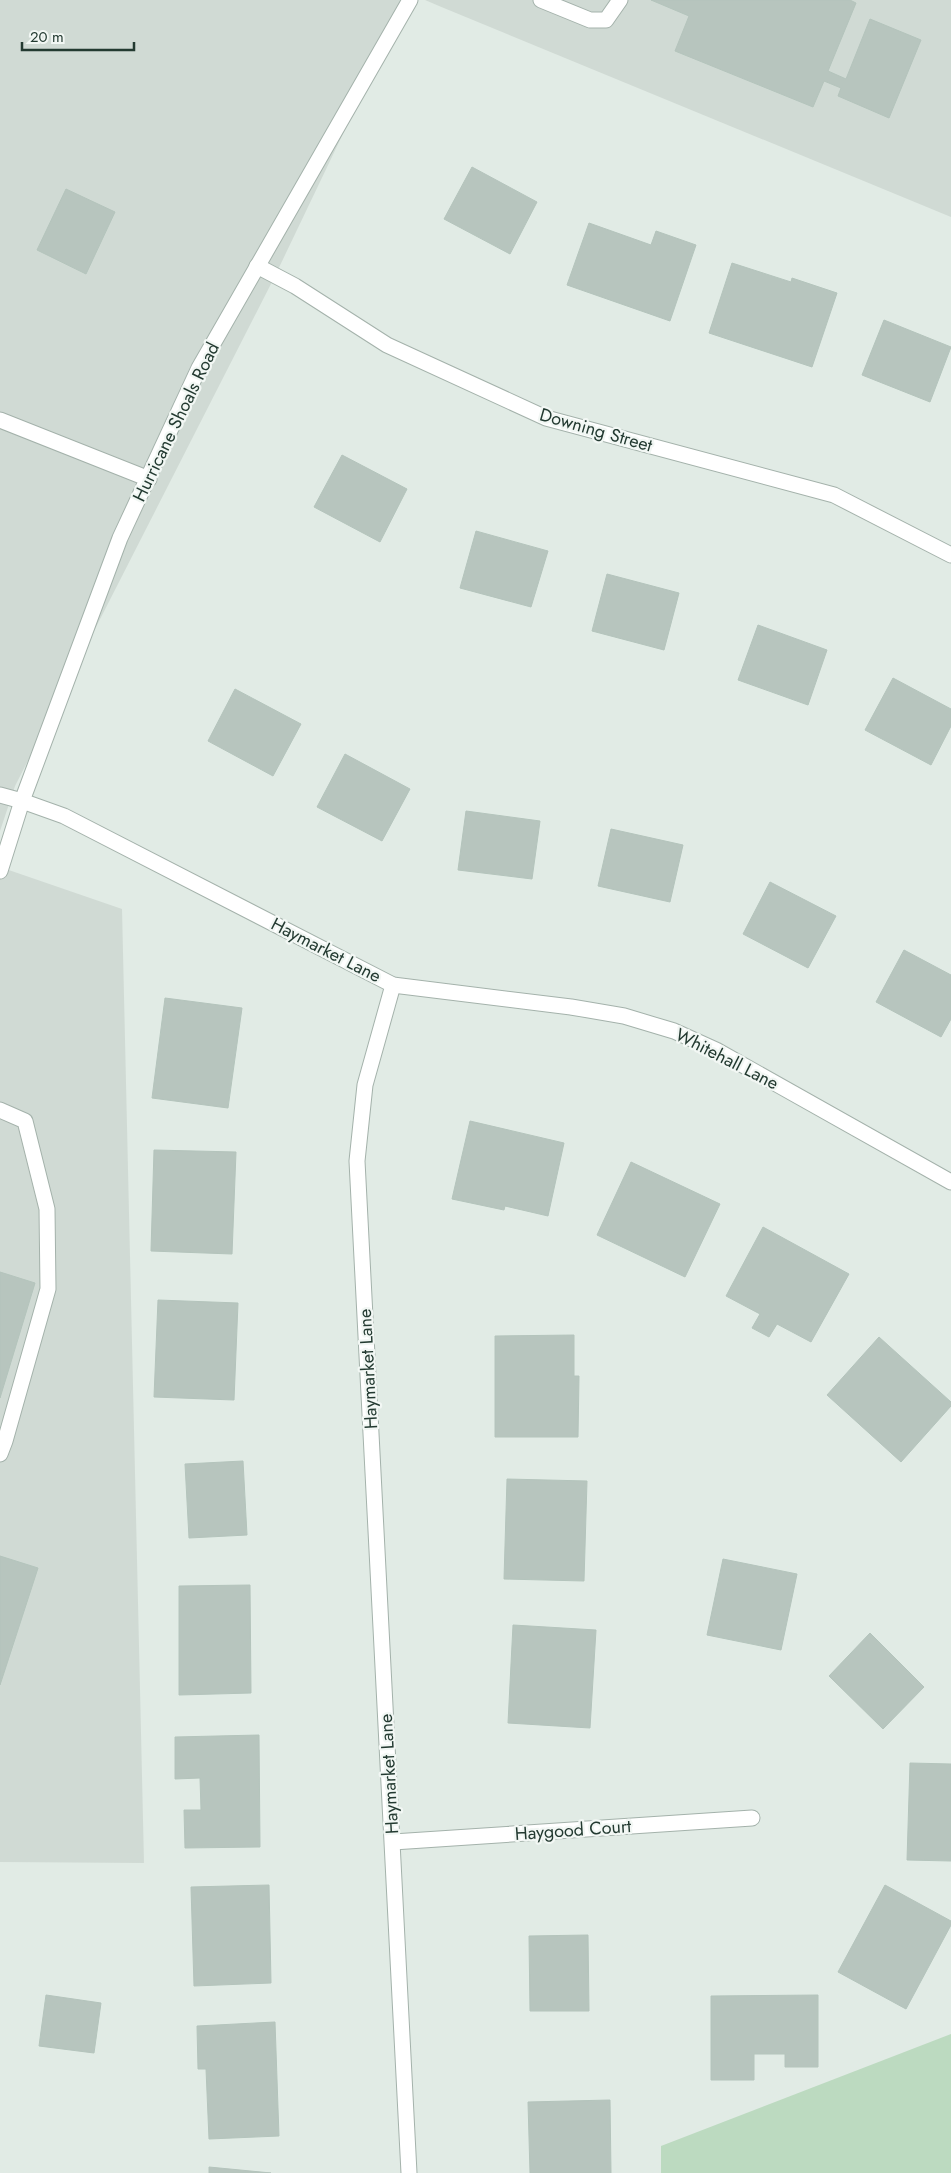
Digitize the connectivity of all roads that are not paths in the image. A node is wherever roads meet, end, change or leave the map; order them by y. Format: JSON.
{"nodes":[{"id":1,"x":410,"y":0,"type":"edge"},
{"id":2,"x":541,"y":0,"type":"edge"},
{"id":3,"x":620,"y":0,"type":"edge"},
{"id":4,"x":257,"y":266,"type":"junction"},
{"id":5,"x":0,"y":420,"type":"edge"},
{"id":6,"x":149,"y":479,"type":"junction"},
{"id":7,"x":951,"y":554,"type":"edge"},
{"id":8,"x":0,"y":795,"type":"edge"},
{"id":9,"x":22,"y":800,"type":"junction"},
{"id":10,"x":0,"y":871,"type":"edge"},
{"id":11,"x":394,"y":985,"type":"junction"},
{"id":12,"x":0,"y":1110,"type":"edge"},
{"id":13,"x":951,"y":1182,"type":"edge"},
{"id":14,"x":0,"y":1454,"type":"edge"},
{"id":15,"x":752,"y":1818,"type":"dead end"},
{"id":16,"x":393,"y":1842,"type":"junction"},
{"id":17,"x":409,"y":2173,"type":"edge"}],
"edges":[{"from":1,"to":4,"type":"street","name":"Hurricane Shoals Road"},
{"from":2,"to":3,"type":"street"},
{"from":4,"to":6,"type":"street","name":"Hurricane Shoals Road"},
{"from":4,"to":7,"type":"street","name":"Downing Street"},
{"from":5,"to":6,"type":"street"},
{"from":6,"to":9,"type":"street","name":"Hurricane Shoals Road"},
{"from":8,"to":9,"type":"street","name":"Haymarket Lane"},
{"from":9,"to":10,"type":"street","name":"Hurricane Shoals Road"},
{"from":9,"to":11,"type":"street","name":"Haymarket Lane"},
{"from":11,"to":13,"type":"street","name":"Whitehall Lane"},
{"from":11,"to":16,"type":"street","name":"Haymarket Lane"},
{"from":12,"to":14,"type":"street"},
{"from":15,"to":16,"type":"street","name":"Haygood Court"},
{"from":16,"to":17,"type":"street","name":"Haymarket Lane"}]}
